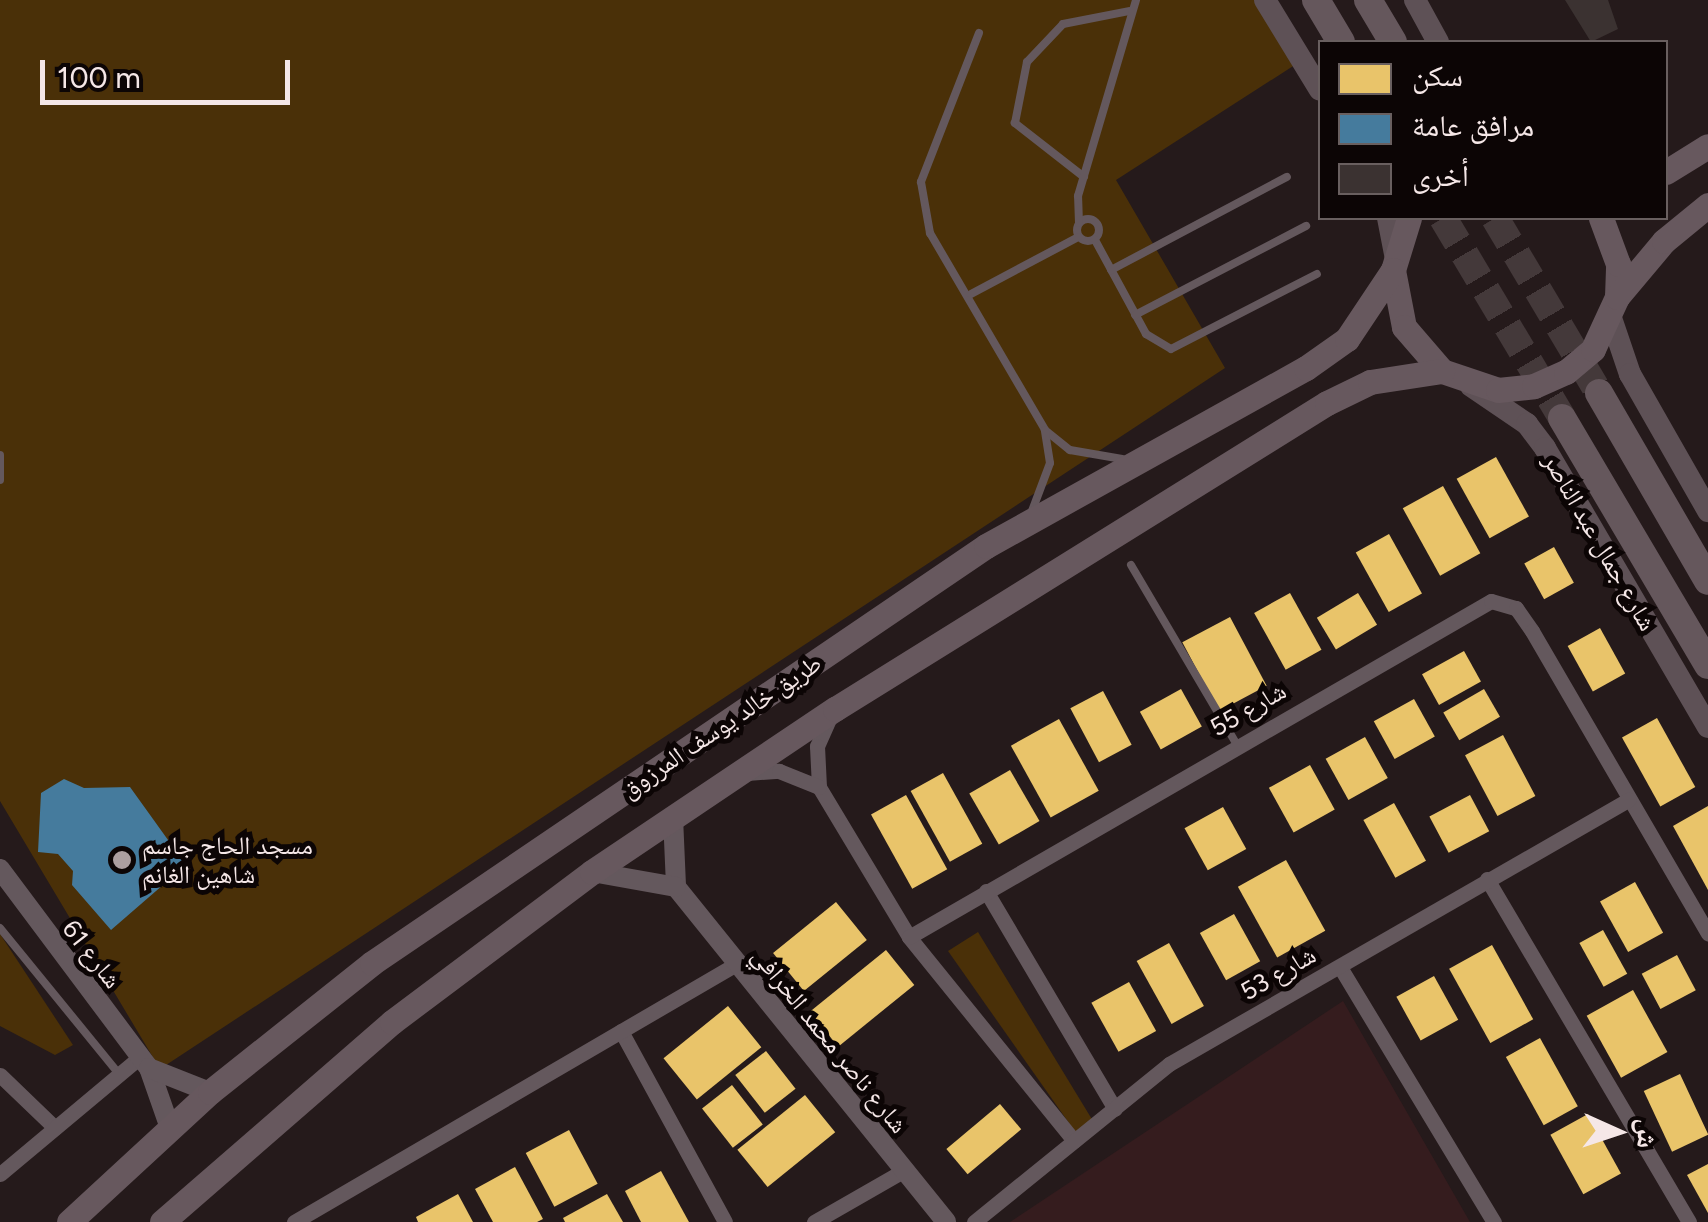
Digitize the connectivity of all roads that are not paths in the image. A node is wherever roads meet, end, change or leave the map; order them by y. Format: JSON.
{"nodes":[{"id":1,"x":1136,"y":0,"type":"edge"},
{"id":2,"x":1266,"y":0,"type":"edge"},
{"id":3,"x":1316,"y":0,"type":"edge"},
{"id":4,"x":1368,"y":0,"type":"edge"},
{"id":5,"x":1415,"y":0,"type":"edge"},
{"id":6,"x":1128,"y":11,"type":"junction"},
{"id":7,"x":979,"y":33,"type":"dead end"},
{"id":8,"x":1340,"y":40,"type":"edge"},
{"id":9,"x":1392,"y":40,"type":"edge"},
{"id":10,"x":1437,"y":40,"type":"edge"},
{"id":11,"x":1318,"y":87,"type":"edge"},
{"id":12,"x":1708,"y":146,"type":"edge"},
{"id":13,"x":1668,"y":171,"type":"edge"},
{"id":14,"x":1084,"y":177,"type":"junction"},
{"id":15,"x":1288,"y":178,"type":"dead end"},
{"id":16,"x":1708,"y":205,"type":"edge"},
{"id":17,"x":1388,"y":220,"type":"edge"},
{"id":18,"x":1408,"y":220,"type":"edge"},
{"id":19,"x":1602,"y":220,"type":"edge"},
{"id":20,"x":1079,"y":223,"type":"junction"},
{"id":21,"x":1306,"y":226,"type":"dead end"},
{"id":22,"x":1078,"y":236,"type":"junction"},
{"id":23,"x":1094,"y":240,"type":"junction"},
{"id":24,"x":1394,"y":262,"type":"junction"},
{"id":25,"x":1111,"y":270,"type":"junction"},
{"id":26,"x":1316,"y":274,"type":"dead end"},
{"id":27,"x":970,"y":294,"type":"junction"},
{"id":28,"x":1614,"y":308,"type":"junction"},
{"id":29,"x":1135,"y":314,"type":"junction"},
{"id":30,"x":1453,"y":376,"type":"junction"},
{"id":31,"x":1599,"y":394,"type":"tunnel mouth"},
{"id":32,"x":1562,"y":418,"type":"tunnel mouth"},
{"id":33,"x":1045,"y":430,"type":"junction"},
{"id":34,"x":0,"y":455,"type":"edge"},
{"id":35,"x":1132,"y":459,"type":"junction"},
{"id":36,"x":0,"y":480,"type":"edge"},
{"id":37,"x":1708,"y":511,"type":"edge"},
{"id":38,"x":1024,"y":522,"type":"junction"},
{"id":39,"x":1131,"y":565,"type":"dead end"},
{"id":40,"x":1708,"y":581,"type":"edge"},
{"id":41,"x":1708,"y":665,"type":"edge"},
{"id":42,"x":834,"y":709,"type":"junction"},
{"id":43,"x":1708,"y":726,"type":"edge"},
{"id":44,"x":1237,"y":745,"type":"junction"},
{"id":45,"x":735,"y":776,"type":"junction"},
{"id":46,"x":819,"y":788,"type":"junction"},
{"id":47,"x":1628,"y":800,"type":"junction"},
{"id":48,"x":673,"y":817,"type":"junction"},
{"id":49,"x":0,"y":869,"type":"edge"},
{"id":50,"x":592,"y":872,"type":"junction"},
{"id":51,"x":1487,"y":880,"type":"junction"},
{"id":52,"x":676,"y":887,"type":"junction"},
{"id":53,"x":986,"y":891,"type":"junction"},
{"id":54,"x":0,"y":928,"type":"edge"},
{"id":55,"x":1708,"y":933,"type":"edge"},
{"id":56,"x":908,"y":937,"type":"junction"},
{"id":57,"x":736,"y":964,"type":"junction"},
{"id":58,"x":1340,"y":967,"type":"junction"},
{"id":59,"x":621,"y":1032,"type":"junction"},
{"id":60,"x":145,"y":1062,"type":"junction"},
{"id":61,"x":0,"y":1074,"type":"edge"},
{"id":62,"x":119,"y":1074,"type":"junction"},
{"id":63,"x":210,"y":1092,"type":"junction"},
{"id":64,"x":1115,"y":1109,"type":"junction"},
{"id":65,"x":55,"y":1128,"type":"junction"},
{"id":66,"x":170,"y":1128,"type":"junction"},
{"id":67,"x":1074,"y":1142,"type":"junction"},
{"id":68,"x":903,"y":1171,"type":"junction"},
{"id":69,"x":0,"y":1174,"type":"edge"},
{"id":70,"x":69,"y":1222,"type":"edge"},
{"id":71,"x":162,"y":1222,"type":"edge"},
{"id":72,"x":294,"y":1222,"type":"edge"},
{"id":73,"x":725,"y":1222,"type":"edge"},
{"id":74,"x":814,"y":1222,"type":"edge"},
{"id":75,"x":946,"y":1222,"type":"edge"},
{"id":76,"x":974,"y":1222,"type":"edge"},
{"id":77,"x":1494,"y":1222,"type":"edge"},
{"id":78,"x":1689,"y":1222,"type":"edge"}],
"edges":[{"from":1,"to":6,"type":"lane"},
{"from":2,"to":11,"type":"main road"},
{"from":3,"to":8,"type":"highway"},
{"from":4,"to":9,"type":"highway"},
{"from":5,"to":10,"type":"main road"},
{"from":6,"to":14,"type":"lane"},
{"from":6,"to":14,"type":"lane"},
{"from":7,"to":27,"type":"lane"},
{"from":12,"to":13,"type":"main road"},
{"from":14,"to":20,"type":"lane"},
{"from":15,"to":25,"type":"lane"},
{"from":16,"to":28,"type":"main road"},
{"from":17,"to":24,"type":"main road"},
{"from":18,"to":24,"type":"main road","name":"طريق خالد يوسف المرزوق"},
{"from":19,"to":28,"type":"main road"},
{"from":20,"to":22,"type":"lane"},
{"from":20,"to":23,"type":"lane"},
{"from":21,"to":29,"type":"lane"},
{"from":22,"to":23,"type":"lane"},
{"from":22,"to":27,"type":"lane"},
{"from":23,"to":25,"type":"lane"},
{"from":24,"to":30,"type":"main road"},
{"from":24,"to":35,"type":"main road","name":"طريق خالد يوسف المرزوق"},
{"from":25,"to":29,"type":"lane"},
{"from":26,"to":29,"type":"lane"},
{"from":27,"to":33,"type":"lane"},
{"from":28,"to":30,"type":"main road","name":"طريق خالد يوسف المرزوق"},
{"from":28,"to":37,"type":"main road"},
{"from":30,"to":42,"type":"main road","name":"طريق خالد يوسف المرزوق"},
{"from":30,"to":43,"type":"main road","name":"شارع جمال عبد الناصر"},
{"from":31,"to":40,"type":"highway"},
{"from":32,"to":41,"type":"highway","name":"شارع جمال عبد الناصر"},
{"from":33,"to":35,"type":"lane"},
{"from":33,"to":38,"type":"lane"},
{"from":34,"to":36,"type":"lane"},
{"from":35,"to":38,"type":"main road","name":"طريق خالد يوسف المرزوق"},
{"from":38,"to":63,"type":"main road","name":"طريق خالد يوسف المرزوق"},
{"from":39,"to":44,"type":"lane"},
{"from":42,"to":45,"type":"main road","name":"طريق خالد يوسف المرزوق"},
{"from":42,"to":46,"type":"street"},
{"from":44,"to":47,"type":"street","name":"شارع 55"},
{"from":44,"to":53,"type":"street","name":"شارع 55"},
{"from":45,"to":46,"type":"street"},
{"from":45,"to":48,"type":"main road","name":"طريق خالد يوسف المرزوق"},
{"from":46,"to":56,"type":"street"},
{"from":47,"to":51,"type":"street","name":"شارع 53"},
{"from":47,"to":55,"type":"street"},
{"from":48,"to":50,"type":"main road","name":"طريق خالد يوسف المرزوق"},
{"from":48,"to":52,"type":"street"},
{"from":49,"to":60,"type":"street","name":"شارع 61"},
{"from":50,"to":52,"type":"street"},
{"from":50,"to":71,"type":"main road","name":"طريق خالد يوسف المرزوق"},
{"from":51,"to":58,"type":"street","name":"شارع 53"},
{"from":51,"to":78,"type":"street"},
{"from":52,"to":57,"type":"street","name":"شارع ناصر محمد الخرافي"},
{"from":53,"to":56,"type":"street","name":"شارع 55"},
{"from":53,"to":64,"type":"street"},
{"from":54,"to":62,"type":"lane"},
{"from":56,"to":67,"type":"street"},
{"from":57,"to":59,"type":"street"},
{"from":57,"to":68,"type":"street","name":"شارع ناصر محمد الخرافي"},
{"from":58,"to":64,"type":"street","name":"شارع 53"},
{"from":58,"to":77,"type":"street"},
{"from":59,"to":72,"type":"street"},
{"from":59,"to":73,"type":"street"},
{"from":60,"to":62,"type":"street"},
{"from":60,"to":63,"type":"street"},
{"from":60,"to":66,"type":"street","name":"شارع 61"},
{"from":61,"to":65,"type":"street"},
{"from":62,"to":65,"type":"street"},
{"from":63,"to":66,"type":"main road","name":"طريق خالد يوسف المرزوق"},
{"from":64,"to":67,"type":"street","name":"شارع 53"},
{"from":65,"to":69,"type":"street"},
{"from":66,"to":70,"type":"main road","name":"طريق خالد يوسف المرزوق"},
{"from":67,"to":76,"type":"street","name":"شارع 53"},
{"from":68,"to":74,"type":"street"},
{"from":68,"to":75,"type":"street","name":"شارع ناصر محمد الخرافي"}]}
